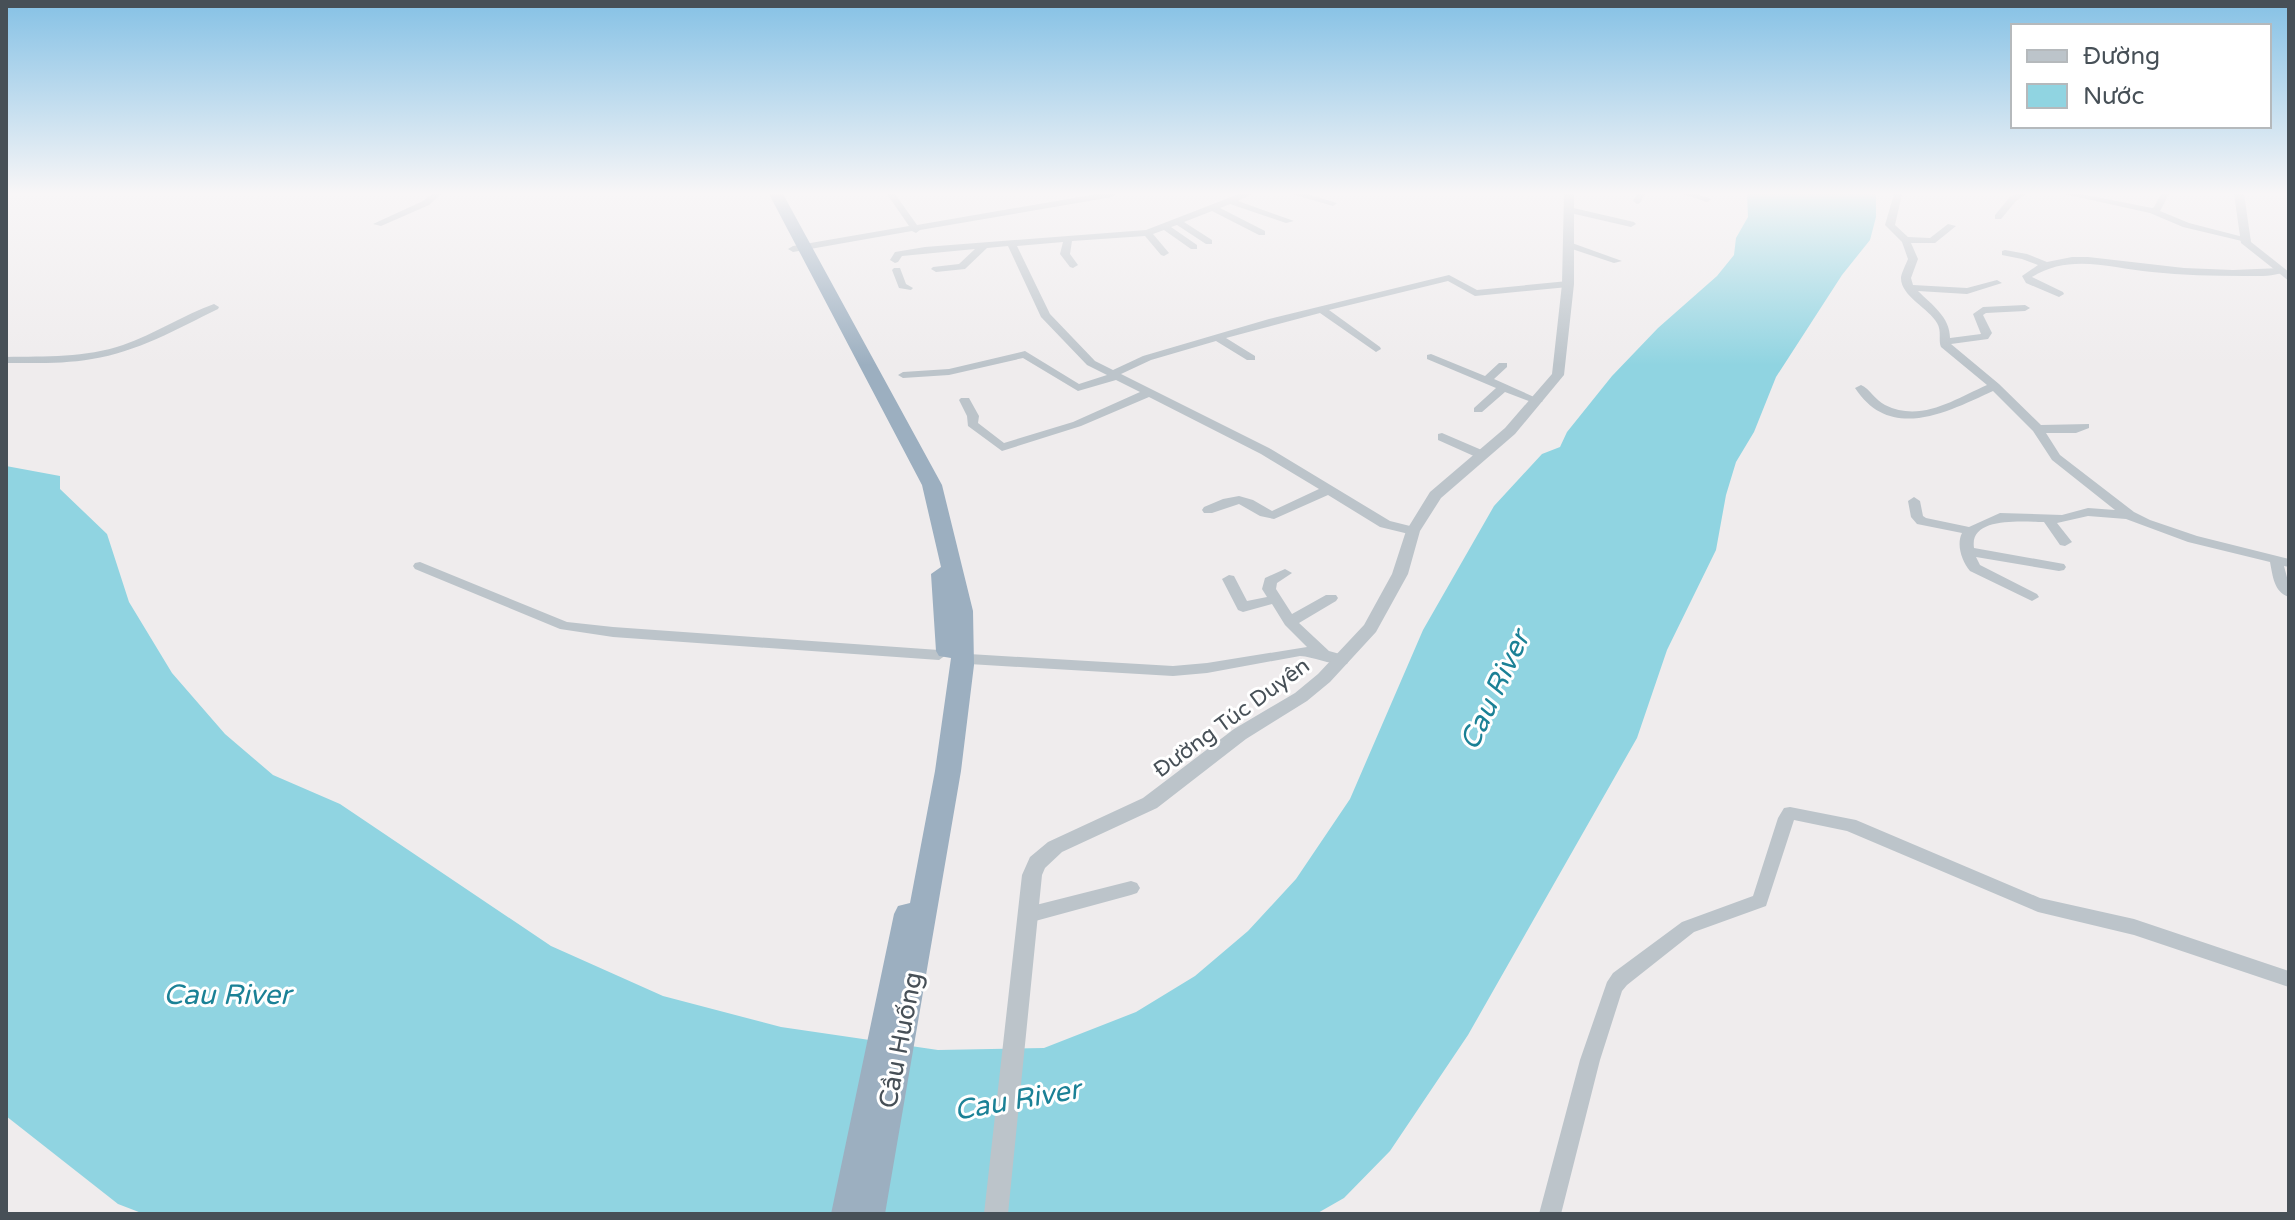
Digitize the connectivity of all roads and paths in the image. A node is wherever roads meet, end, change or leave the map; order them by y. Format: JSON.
{"nodes":[{"id":1,"x":799,"y":251,"type":"edge"},
{"id":2,"x":922,"y":251,"type":"edge"},
{"id":3,"x":979,"y":251,"type":"edge"},
{"id":4,"x":1015,"y":251,"type":"edge"},
{"id":5,"x":1066,"y":251,"type":"edge"},
{"id":6,"x":1569,"y":251,"type":"edge"},
{"id":7,"x":1587,"y":251,"type":"edge"},
{"id":8,"x":1909,"y":251,"type":"edge"},
{"id":9,"x":2256,"y":251,"type":"edge"},
{"id":10,"x":2005,"y":253,"type":"dead end"},
{"id":11,"x":1617,"y":261,"type":"dead end"},
{"id":12,"x":2044,"y":264,"type":"junction"},
{"id":13,"x":1073,"y":265,"type":"dead end"},
{"id":14,"x":936,"y":269,"type":"dead end"},
{"id":15,"x":2285,"y":275,"type":"edge"},
{"id":16,"x":1997,"y":283,"type":"dead end"},
{"id":17,"x":1568,"y":284,"type":"junction"},
{"id":18,"x":908,"y":288,"type":"dead end"},
{"id":19,"x":1909,"y":288,"type":"junction"},
{"id":20,"x":2059,"y":294,"type":"dead end"},
{"id":21,"x":214,"y":307,"type":"dead end"},
{"id":22,"x":2025,"y":308,"type":"dead end"},
{"id":23,"x":1321,"y":309,"type":"junction"},
{"id":24,"x":1219,"y":338,"type":"junction"},
{"id":25,"x":1944,"y":342,"type":"junction"},
{"id":26,"x":1376,"y":349,"type":"dead end"},
{"id":27,"x":933,"y":357,"type":"dead end"},
{"id":28,"x":1431,"y":357,"type":"dead end"},
{"id":29,"x":1251,"y":358,"type":"dead end"},
{"id":30,"x":6,"y":360,"type":"edge"},
{"id":31,"x":1503,"y":365,"type":"dead end"},
{"id":32,"x":940,"y":372,"type":"junction"},
{"id":33,"x":903,"y":375,"type":"dead end"},
{"id":34,"x":1114,"y":375,"type":"junction"},
{"id":35,"x":1486,"y":381,"type":"junction"},
{"id":36,"x":1995,"y":386,"type":"junction"},
{"id":37,"x":1502,"y":388,"type":"junction"},
{"id":38,"x":1861,"y":388,"type":"dead end"},
{"id":39,"x":1150,"y":392,"type":"junction"},
{"id":40,"x":965,"y":400,"type":"dead end"},
{"id":41,"x":1537,"y":401,"type":"junction"},
{"id":42,"x":1478,"y":410,"type":"dead end"},
{"id":43,"x":2085,"y":426,"type":"dead end"},
{"id":44,"x":2038,"y":429,"type":"junction"},
{"id":45,"x":1442,"y":437,"type":"dead end"},
{"id":46,"x":1480,"y":454,"type":"junction"},
{"id":47,"x":1330,"y":489,"type":"junction"},
{"id":48,"x":1914,"y":501,"type":"dead end"},
{"id":49,"x":1208,"y":510,"type":"dead end"},
{"id":50,"x":2129,"y":515,"type":"junction"},
{"id":51,"x":2048,"y":519,"type":"junction"},
{"id":52,"x":1413,"y":531,"type":"junction"},
{"id":53,"x":1970,"y":531,"type":"junction"},
{"id":54,"x":2065,"y":542,"type":"dead end"},
{"id":55,"x":1967,"y":551,"type":"junction"},
{"id":56,"x":2283,"y":561,"type":"edge"},
{"id":57,"x":420,"y":566,"type":"dead end"},
{"id":58,"x":2059,"y":567,"type":"dead end"},
{"id":59,"x":1285,"y":573,"type":"dead end"},
{"id":60,"x":1229,"y":579,"type":"dead end"},
{"id":61,"x":2289,"y":593,"type":"edge"},
{"id":62,"x":2032,"y":597,"type":"dead end"},
{"id":63,"x":1331,"y":598,"type":"dead end"},
{"id":64,"x":1275,"y":599,"type":"junction"},
{"id":65,"x":1290,"y":622,"type":"junction"},
{"id":66,"x":1324,"y":654,"type":"junction"},
{"id":67,"x":939,"y":655,"type":"dead end"},
{"id":68,"x":969,"y":659,"type":"dead end"},
{"id":69,"x":1342,"y":660,"type":"junction"},
{"id":70,"x":925,"y":867,"type":"junction"},
{"id":71,"x":1131,"y":888,"type":"dead end"},
{"id":72,"x":1028,"y":915,"type":"junction"},
{"id":73,"x":2289,"y":979,"type":"edge"},
{"id":74,"x":848,"y":1214,"type":"edge"},
{"id":75,"x":868,"y":1214,"type":"edge"},
{"id":76,"x":996,"y":1214,"type":"edge"},
{"id":77,"x":1550,"y":1214,"type":"edge"}],
"edges":[{"from":1,"to":70,"type":"highway"},
{"from":2,"to":18,"type":"street"},
{"from":3,"to":14,"type":"street"},
{"from":4,"to":34,"type":"street"},
{"from":5,"to":13,"type":"street"},
{"from":6,"to":17,"type":"street","name":"Đường Túc Duyên"},
{"from":7,"to":11,"type":"street"},
{"from":8,"to":19,"type":"street"},
{"from":9,"to":15,"type":"street"},
{"from":10,"to":12,"type":"street"},
{"from":12,"to":15,"type":"street"},
{"from":12,"to":20,"type":"street"},
{"from":16,"to":19,"type":"street"},
{"from":17,"to":23,"type":"street"},
{"from":17,"to":41,"type":"street","name":"Đường Túc Duyên"},
{"from":19,"to":25,"type":"street"},
{"from":21,"to":30,"type":"street"},
{"from":22,"to":25,"type":"street"},
{"from":23,"to":24,"type":"street"},
{"from":23,"to":26,"type":"street"},
{"from":24,"to":29,"type":"street"},
{"from":24,"to":34,"type":"street"},
{"from":25,"to":36,"type":"street"},
{"from":27,"to":32,"type":"street"},
{"from":28,"to":35,"type":"street"},
{"from":31,"to":35,"type":"street"},
{"from":32,"to":33,"type":"street"},
{"from":32,"to":34,"type":"street"},
{"from":34,"to":39,"type":"street"},
{"from":35,"to":37,"type":"street"},
{"from":36,"to":38,"type":"street"},
{"from":36,"to":44,"type":"street"},
{"from":37,"to":41,"type":"street"},
{"from":37,"to":42,"type":"street"},
{"from":39,"to":40,"type":"street"},
{"from":39,"to":47,"type":"street"},
{"from":41,"to":46,"type":"street","name":"Đường Túc Duyên"},
{"from":43,"to":44,"type":"street"},
{"from":44,"to":50,"type":"street"},
{"from":45,"to":46,"type":"street"},
{"from":46,"to":52,"type":"street","name":"Đường Túc Duyên"},
{"from":47,"to":49,"type":"street"},
{"from":47,"to":52,"type":"street"},
{"from":48,"to":53,"type":"street"},
{"from":50,"to":51,"type":"street"},
{"from":50,"to":56,"type":"street"},
{"from":51,"to":53,"type":"street"},
{"from":51,"to":54,"type":"street"},
{"from":52,"to":69,"type":"street","name":"Đường Túc Duyên"},
{"from":53,"to":55,"type":"street"},
{"from":55,"to":58,"type":"street"},
{"from":55,"to":62,"type":"street"},
{"from":56,"to":61,"type":"street"},
{"from":57,"to":67,"type":"street"},
{"from":59,"to":64,"type":"street"},
{"from":60,"to":64,"type":"street"},
{"from":63,"to":65,"type":"street"},
{"from":64,"to":65,"type":"street"},
{"from":65,"to":66,"type":"street"},
{"from":66,"to":68,"type":"street"},
{"from":66,"to":69,"type":"street"},
{"from":69,"to":72,"type":"street","name":"Đường Túc Duyên"},
{"from":70,"to":74,"type":"highway","name":"Cầu Huống"},
{"from":70,"to":75,"type":"highway","name":"Cầu Huống"},
{"from":71,"to":72,"type":"street"},
{"from":72,"to":76,"type":"street","name":"Đường Túc Duyên"},
{"from":73,"to":77,"type":"street"}]}
